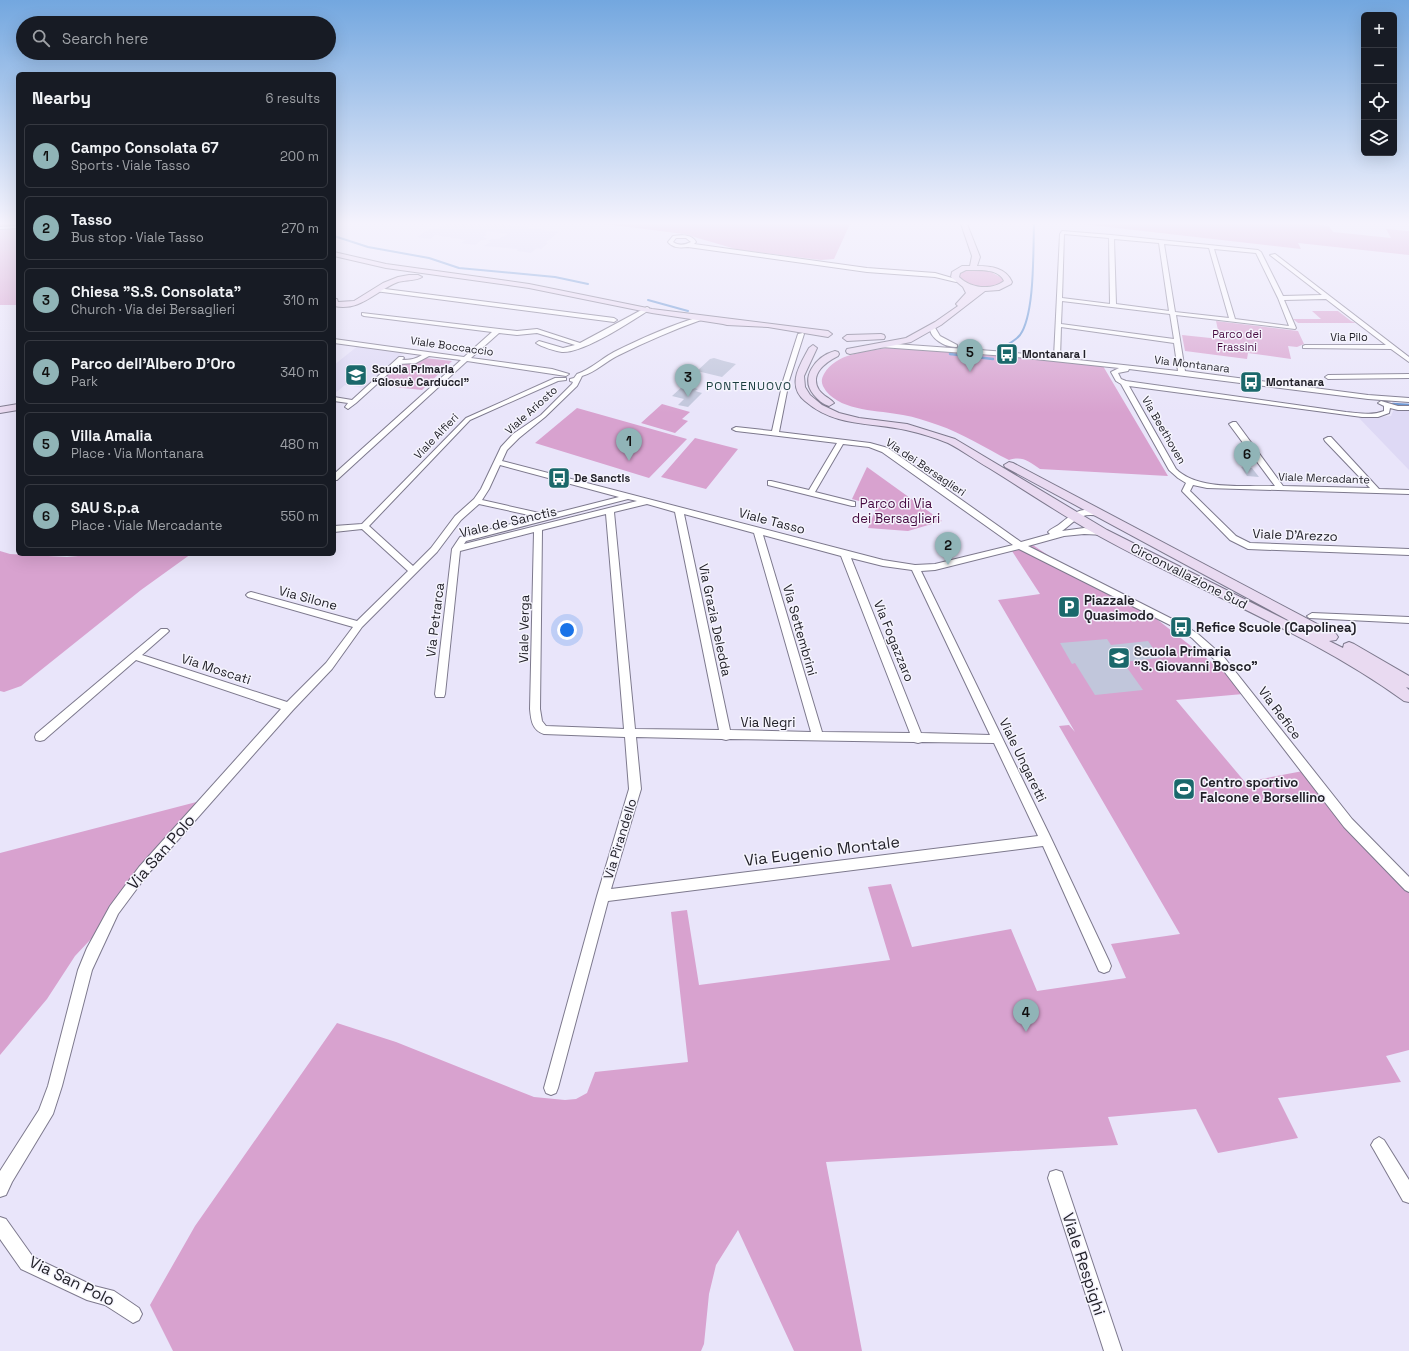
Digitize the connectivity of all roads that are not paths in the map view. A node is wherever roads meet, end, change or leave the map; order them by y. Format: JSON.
{"nodes":[{"id":1,"x":382,"y":287,"type":"edge"},
{"id":2,"x":534,"y":287,"type":"edge"},
{"id":3,"x":967,"y":287,"type":"edge"},
{"id":4,"x":978,"y":287,"type":"edge"},
{"id":5,"x":999,"y":287,"type":"edge"},
{"id":6,"x":1060,"y":287,"type":"edge"},
{"id":7,"x":1112,"y":287,"type":"edge"},
{"id":8,"x":1167,"y":287,"type":"edge"},
{"id":9,"x":1223,"y":287,"type":"edge"},
{"id":10,"x":1276,"y":287,"type":"edge"},
{"id":11,"x":1315,"y":287,"type":"edge"},
{"id":12,"x":984,"y":288,"type":"junction"},
{"id":13,"x":377,"y":290,"type":"junction"},
{"id":14,"x":1328,"y":297,"type":"junction"},
{"id":15,"x":1281,"y":298,"type":"junction"},
{"id":16,"x":1059,"y":299,"type":"junction"},
{"id":17,"x":336,"y":304,"type":"edge"},
{"id":18,"x":1112,"y":306,"type":"junction"},
{"id":19,"x":647,"y":309,"type":"junction"},
{"id":20,"x":364,"y":314,"type":"dead end"},
{"id":21,"x":1171,"y":314,"type":"junction"},
{"id":22,"x":693,"y":318,"type":"junction"},
{"id":23,"x":614,"y":320,"type":"dead end"},
{"id":24,"x":1233,"y":321,"type":"junction"},
{"id":25,"x":1059,"y":325,"type":"junction"},
{"id":26,"x":679,"y":326,"type":"junction"},
{"id":27,"x":776,"y":326,"type":"junction"},
{"id":28,"x":932,"y":327,"type":"junction"},
{"id":29,"x":498,"y":330,"type":"junction"},
{"id":30,"x":801,"y":334,"type":"junction"},
{"id":31,"x":838,"y":336,"type":"junction"},
{"id":32,"x":336,"y":340,"type":"edge"},
{"id":33,"x":1176,"y":341,"type":"junction"},
{"id":34,"x":539,"y":342,"type":"dead end"},
{"id":35,"x":813,"y":344,"type":"junction"},
{"id":36,"x":580,"y":345,"type":"junction"},
{"id":37,"x":881,"y":345,"type":"junction"},
{"id":38,"x":1305,"y":347,"type":"dead end"},
{"id":39,"x":1392,"y":347,"type":"junction"},
{"id":40,"x":408,"y":351,"type":"junction"},
{"id":41,"x":850,"y":351,"type":"junction"},
{"id":42,"x":996,"y":353,"type":"junction"},
{"id":43,"x":429,"y":354,"type":"junction"},
{"id":44,"x":835,"y":354,"type":"junction"},
{"id":45,"x":466,"y":358,"type":"junction"},
{"id":46,"x":1057,"y":359,"type":"junction"},
{"id":47,"x":1409,"y":360,"type":"edge"},
{"id":48,"x":397,"y":362,"type":"junction"},
{"id":49,"x":1141,"y":368,"type":"junction"},
{"id":50,"x":1182,"y":373,"type":"junction"},
{"id":51,"x":565,"y":376,"type":"junction"},
{"id":52,"x":1409,"y":376,"type":"edge"},
{"id":53,"x":578,"y":377,"type":"junction"},
{"id":54,"x":1328,"y":377,"type":"dead end"},
{"id":55,"x":1124,"y":383,"type":"junction"},
{"id":56,"x":1368,"y":397,"type":"junction"},
{"id":57,"x":336,"y":399,"type":"edge"},
{"id":58,"x":1409,"y":400,"type":"edge"},
{"id":59,"x":354,"y":402,"type":"junction"},
{"id":60,"x":1387,"y":405,"type":"junction"},
{"id":61,"x":16,"y":406,"type":"edge"},
{"id":62,"x":348,"y":407,"type":"dead end"},
{"id":63,"x":1409,"y":408,"type":"edge"},
{"id":64,"x":0,"y":410,"type":"edge"},
{"id":65,"x":1233,"y":424,"type":"dead end"},
{"id":66,"x":736,"y":429,"type":"dead end"},
{"id":67,"x":775,"y":433,"type":"junction"},
{"id":68,"x":1328,"y":439,"type":"dead end"},
{"id":69,"x":841,"y":442,"type":"junction"},
{"id":70,"x":498,"y":462,"type":"junction"},
{"id":71,"x":336,"y":476,"type":"edge"},
{"id":72,"x":771,"y":482,"type":"dead end"},
{"id":73,"x":1190,"y":483,"type":"junction"},
{"id":74,"x":1281,"y":488,"type":"junction"},
{"id":75,"x":1376,"y":490,"type":"junction"},
{"id":76,"x":1409,"y":492,"type":"edge"},
{"id":77,"x":811,"y":493,"type":"junction"},
{"id":78,"x":629,"y":497,"type":"junction"},
{"id":79,"x":477,"y":501,"type":"junction"},
{"id":80,"x":646,"y":501,"type":"junction"},
{"id":81,"x":852,"y":504,"type":"dead end"},
{"id":82,"x":679,"y":510,"type":"junction"},
{"id":83,"x":610,"y":511,"type":"junction"},
{"id":84,"x":1100,"y":514,"type":"junction"},
{"id":85,"x":1073,"y":516,"type":"junction"},
{"id":86,"x":550,"y":518,"type":"junction"},
{"id":87,"x":364,"y":526,"type":"junction"},
{"id":88,"x":538,"y":528,"type":"junction"},
{"id":89,"x":336,"y":529,"type":"edge"},
{"id":90,"x":758,"y":531,"type":"junction"},
{"id":91,"x":1103,"y":533,"type":"junction"},
{"id":92,"x":1041,"y":538,"type":"junction"},
{"id":93,"x":1020,"y":545,"type":"junction"},
{"id":94,"x":456,"y":548,"type":"junction"},
{"id":95,"x":1409,"y":552,"type":"edge"},
{"id":96,"x":845,"y":554,"type":"junction"},
{"id":97,"x":915,"y":568,"type":"junction"},
{"id":98,"x":413,"y":571,"type":"junction"},
{"id":99,"x":251,"y":595,"type":"dead end"},
{"id":100,"x":1312,"y":616,"type":"dead end"},
{"id":101,"x":1409,"y":620,"type":"edge"},
{"id":102,"x":359,"y":625,"type":"junction"},
{"id":103,"x":164,"y":631,"type":"dead end"},
{"id":104,"x":134,"y":656,"type":"junction"},
{"id":105,"x":1409,"y":683,"type":"edge"},
{"id":106,"x":440,"y":694,"type":"dead end"},
{"id":107,"x":1409,"y":697,"type":"edge"},
{"id":108,"x":289,"y":707,"type":"junction"},
{"id":109,"x":540,"y":728,"type":"joint"},
{"id":110,"x":630,"y":733,"type":"junction"},
{"id":111,"x":726,"y":736,"type":"junction"},
{"id":112,"x":818,"y":736,"type":"junction"},
{"id":113,"x":40,"y":737,"type":"dead end"},
{"id":114,"x":918,"y":739,"type":"junction"},
{"id":115,"x":997,"y":739,"type":"junction"},
{"id":116,"x":1046,"y":840,"type":"junction"},
{"id":117,"x":1409,"y":886,"type":"edge"},
{"id":118,"x":603,"y":896,"type":"junction"},
{"id":119,"x":1104,"y":966,"type":"dead end"},
{"id":120,"x":551,"y":1088,"type":"dead end"},
{"id":121,"x":1379,"y":1145,"type":"dead end"},
{"id":122,"x":1056,"y":1178,"type":"dead end"},
{"id":123,"x":0,"y":1189,"type":"edge"},
{"id":124,"x":1409,"y":1195,"type":"edge"},
{"id":125,"x":0,"y":1225,"type":"edge"},
{"id":126,"x":133,"y":1314,"type":"dead end"},
{"id":127,"x":1113,"y":1351,"type":"edge"}],
"edges":[{"from":1,"to":13,"type":"main road"},
{"from":2,"to":19,"type":"main road"},
{"from":3,"to":31,"type":"main road"},
{"from":4,"to":12,"type":"main road"},
{"from":5,"to":12,"type":"main road"},
{"from":6,"to":16,"type":"street"},
{"from":7,"to":18,"type":"street"},
{"from":8,"to":21,"type":"street"},
{"from":9,"to":24,"type":"street"},
{"from":10,"to":15,"type":"street"},
{"from":11,"to":14,"type":"street"},
{"from":12,"to":28,"type":"main road","name":"Circonvallazione Sud"},
{"from":13,"to":17,"type":"main road"},
{"from":13,"to":23,"type":"street"},
{"from":14,"to":15,"type":"street"},
{"from":14,"to":39,"type":"street"},
{"from":15,"to":24,"type":"street"},
{"from":16,"to":18,"type":"street"},
{"from":16,"to":25,"type":"street"},
{"from":18,"to":21,"type":"street"},
{"from":19,"to":22,"type":"main road"},
{"from":19,"to":36,"type":"street"},
{"from":20,"to":29,"type":"street"},
{"from":21,"to":24,"type":"street"},
{"from":21,"to":33,"type":"street"},
{"from":22,"to":26,"type":"street"},
{"from":22,"to":26,"type":"street"},
{"from":22,"to":27,"type":"main road"},
{"from":25,"to":33,"type":"street"},
{"from":25,"to":46,"type":"street"},
{"from":26,"to":53,"type":"street"},
{"from":27,"to":30,"type":"main road"},
{"from":27,"to":31,"type":"main road"},
{"from":28,"to":37,"type":"main road","name":"Circonvallazione Sud"},
{"from":28,"to":42,"type":"street","name":"Via Montanara"},
{"from":29,"to":36,"type":"street"},
{"from":29,"to":45,"type":"street"},
{"from":30,"to":35,"type":"main road"},
{"from":30,"to":67,"type":"street"},
{"from":31,"to":35,"type":"main road"},
{"from":31,"to":41,"type":"main road"},
{"from":32,"to":40,"type":"street","name":"Viale Boccaccio"},
{"from":33,"to":50,"type":"street"},
{"from":34,"to":36,"type":"street"},
{"from":35,"to":44,"type":"main road","name":"Circonvallazione Sud"},
{"from":35,"to":85,"type":"main road","name":"Circonvallazione Sud"},
{"from":37,"to":41,"type":"main road","name":"Circonvallazione Sud"},
{"from":37,"to":42,"type":"street","name":"Via Montanara"},
{"from":38,"to":39,"type":"street","name":"Via Pilo"},
{"from":39,"to":47,"type":"street"},
{"from":40,"to":43,"type":"street","name":"Viale Boccaccio"},
{"from":40,"to":48,"type":"street"},
{"from":41,"to":44,"type":"main road","name":"Circonvallazione Sud"},
{"from":42,"to":46,"type":"street","name":"Via Montanara"},
{"from":43,"to":45,"type":"street","name":"Viale Boccaccio"},
{"from":43,"to":48,"type":"street"},
{"from":44,"to":84,"type":"main road","name":"Circonvallazione Sud"},
{"from":45,"to":51,"type":"street","name":"Viale Boccaccio"},
{"from":45,"to":71,"type":"street"},
{"from":46,"to":49,"type":"street","name":"Via Montanara"},
{"from":48,"to":59,"type":"street"},
{"from":49,"to":50,"type":"street","name":"Via Montanara"},
{"from":49,"to":55,"type":"street","name":"Via Beethoven"},
{"from":50,"to":56,"type":"street","name":"Via Montanara"},
{"from":51,"to":53,"type":"street"},
{"from":51,"to":87,"type":"street","name":"Viale Alfieri"},
{"from":52,"to":54,"type":"street"},
{"from":53,"to":70,"type":"street","name":"Viale Ariosto"},
{"from":55,"to":60,"type":"street"},
{"from":55,"to":73,"type":"street","name":"Via Beethoven"},
{"from":56,"to":58,"type":"street","name":"Via Montanara"},
{"from":56,"to":60,"type":"street"},
{"from":57,"to":59,"type":"street"},
{"from":59,"to":62,"type":"street"},
{"from":60,"to":63,"type":"street"},
{"from":61,"to":64,"type":"main road"},
{"from":65,"to":74,"type":"street"},
{"from":66,"to":67,"type":"street","name":"Via dei Bersaglieri"},
{"from":67,"to":69,"type":"street","name":"Via dei Bersaglieri"},
{"from":68,"to":75,"type":"street"},
{"from":69,"to":77,"type":"street"},
{"from":69,"to":93,"type":"street","name":"Via dei Bersaglieri"},
{"from":70,"to":78,"type":"street","name":"Viale Tasso"},
{"from":70,"to":79,"type":"street","name":"Viale Ariosto"},
{"from":72,"to":77,"type":"street"},
{"from":73,"to":74,"type":"street","name":"Viale Mercadante"},
{"from":73,"to":95,"type":"street","name":"Viale D'Arezzo"},
{"from":74,"to":75,"type":"street","name":"Viale Mercadante"},
{"from":75,"to":76,"type":"street","name":"Viale Mercadante"},
{"from":77,"to":81,"type":"street"},
{"from":78,"to":80,"type":"street","name":"Viale Tasso"},
{"from":78,"to":86,"type":"street","name":"Viale de Sanctis"},
{"from":79,"to":86,"type":"street"},
{"from":79,"to":98,"type":"street","name":"Viale Ariosto"},
{"from":80,"to":82,"type":"street","name":"Viale Tasso"},
{"from":80,"to":83,"type":"street","name":"Viale de Sanctis"},
{"from":82,"to":90,"type":"street","name":"Viale Tasso"},
{"from":82,"to":111,"type":"street","name":"Via Grazia Deledda"},
{"from":83,"to":88,"type":"street","name":"Viale de Sanctis"},
{"from":83,"to":110,"type":"street","name":"Via Pirandello"},
{"from":84,"to":85,"type":"street","name":"Circonvallazione Sud"},
{"from":84,"to":105,"type":"main road","name":"Circonvallazione Sud"},
{"from":85,"to":91,"type":"main road","name":"Circonvallazione Sud"},
{"from":85,"to":92,"type":"street","name":"Viale Tasso"},
{"from":86,"to":94,"type":"street","name":"Viale de Sanctis"},
{"from":87,"to":89,"type":"street"},
{"from":87,"to":98,"type":"street"},
{"from":88,"to":94,"type":"street","name":"Viale de Sanctis"},
{"from":88,"to":109,"type":"street","name":"Viale Verga"},
{"from":90,"to":96,"type":"street","name":"Viale Tasso"},
{"from":90,"to":112,"type":"street","name":"Via Settembrini"},
{"from":91,"to":92,"type":"street","name":"Viale Tasso"},
{"from":91,"to":107,"type":"main road","name":"Circonvallazione Sud"},
{"from":92,"to":93,"type":"street","name":"Viale Tasso"},
{"from":93,"to":97,"type":"street","name":"Viale Tasso"},
{"from":93,"to":117,"type":"street","name":"Via Refice"},
{"from":94,"to":106,"type":"street","name":"Via Petrarca"},
{"from":96,"to":97,"type":"street","name":"Viale Tasso"},
{"from":96,"to":114,"type":"street","name":"Via Fogazzaro"},
{"from":97,"to":115,"type":"street","name":"Viale Ungaretti"},
{"from":98,"to":102,"type":"street","name":"Via San Polo"},
{"from":99,"to":102,"type":"street","name":"Via Silone"},
{"from":100,"to":101,"type":"street"},
{"from":102,"to":108,"type":"street","name":"Via San Polo"},
{"from":103,"to":104,"type":"street"},
{"from":104,"to":108,"type":"street","name":"Via Moscati"},
{"from":104,"to":113,"type":"street"},
{"from":108,"to":123,"type":"street","name":"Via San Polo"},
{"from":109,"to":110,"type":"street","name":"Via Negri"},
{"from":110,"to":111,"type":"street","name":"Via Negri"},
{"from":110,"to":118,"type":"street","name":"Via Pirandello"},
{"from":111,"to":112,"type":"street","name":"Via Negri"},
{"from":112,"to":114,"type":"street","name":"Via Negri"},
{"from":114,"to":115,"type":"street","name":"Via Negri"},
{"from":115,"to":116,"type":"street","name":"Viale Ungaretti"},
{"from":116,"to":118,"type":"street","name":"Via Eugenio Montale"},
{"from":116,"to":119,"type":"street","name":"Viale Ungaretti"},
{"from":118,"to":120,"type":"street","name":"Via Pirandello"},
{"from":121,"to":124,"type":"street"},
{"from":122,"to":127,"type":"street","name":"Viale Respighi"},
{"from":125,"to":126,"type":"street","name":"Via San Polo"}]}
